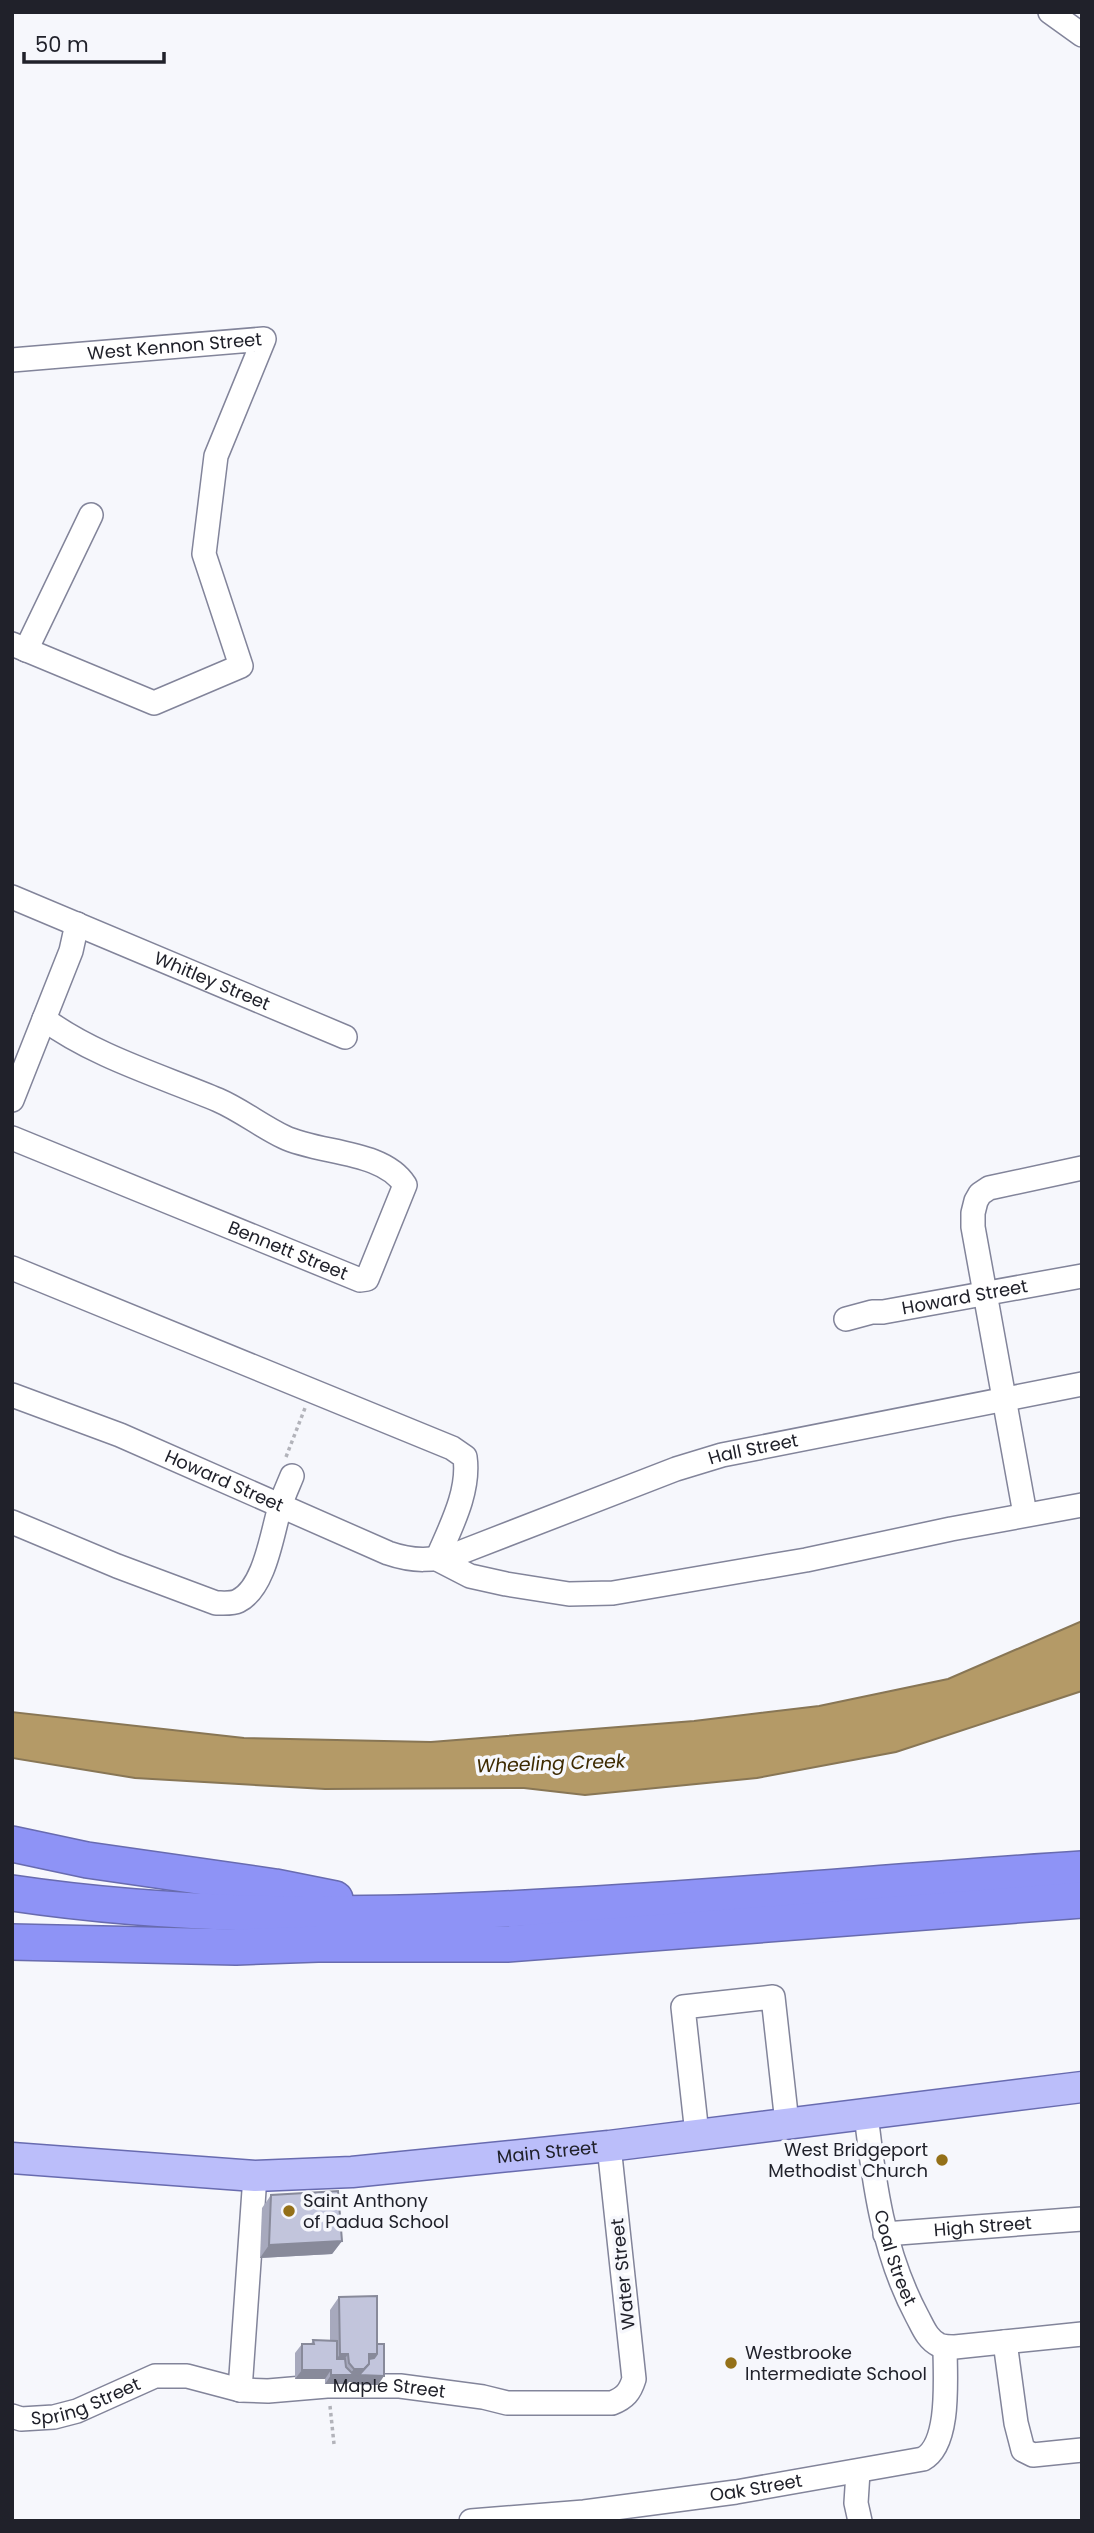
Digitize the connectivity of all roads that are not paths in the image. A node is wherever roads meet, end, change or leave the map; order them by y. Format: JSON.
{"nodes":[{"id":1,"x":1050,"y":12,"type":"edge"},
{"id":2,"x":1082,"y":35,"type":"edge"},
{"id":3,"x":12,"y":360,"type":"edge"},
{"id":4,"x":91,"y":515,"type":"dead end"},
{"id":5,"x":19,"y":647,"type":"edge"},
{"id":6,"x":12,"y":897,"type":"edge"},
{"id":7,"x":77,"y":924,"type":"junction"},
{"id":8,"x":44,"y":1020,"type":"junction"},
{"id":9,"x":345,"y":1037,"type":"dead end"},
{"id":10,"x":12,"y":1100,"type":"edge"},
{"id":11,"x":12,"y":1138,"type":"edge"},
{"id":12,"x":1082,"y":1168,"type":"edge"},
{"id":13,"x":12,"y":1268,"type":"edge"},
{"id":14,"x":1082,"y":1276,"type":"edge"},
{"id":15,"x":984,"y":1295,"type":"junction"},
{"id":16,"x":846,"y":1319,"type":"dead end"},
{"id":17,"x":1082,"y":1384,"type":"edge"},
{"id":18,"x":12,"y":1395,"type":"edge"},
{"id":19,"x":1004,"y":1401,"type":"junction"},
{"id":20,"x":288,"y":1470,"type":"road end"},
{"id":21,"x":1082,"y":1505,"type":"edge"},
{"id":22,"x":280,"y":1506,"type":"junction"},
{"id":23,"x":1025,"y":1514,"type":"junction"},
{"id":24,"x":12,"y":1522,"type":"edge"},
{"id":25,"x":437,"y":1559,"type":"junction"},
{"id":26,"x":12,"y":1844,"type":"edge"},
{"id":27,"x":1082,"y":1869,"type":"edge"},
{"id":28,"x":12,"y":1893,"type":"edge"},
{"id":29,"x":1082,"y":1900,"type":"edge"},
{"id":30,"x":407,"y":1914,"type":"junction"},
{"id":31,"x":12,"y":1925,"type":"edge"},
{"id":32,"x":12,"y":1942,"type":"edge"},
{"id":33,"x":236,"y":1947,"type":"junction"},
{"id":34,"x":1082,"y":2087,"type":"edge"},
{"id":35,"x":866,"y":2114,"type":"junction"},
{"id":36,"x":787,"y":2123,"type":"junction"},
{"id":37,"x":697,"y":2134,"type":"junction"},
{"id":38,"x":609,"y":2146,"type":"junction"},
{"id":39,"x":12,"y":2158,"type":"edge"},
{"id":40,"x":255,"y":2176,"type":"junction"},
{"id":41,"x":1082,"y":2219,"type":"edge"},
{"id":42,"x":885,"y":2234,"type":"junction"},
{"id":43,"x":1082,"y":2334,"type":"edge"},
{"id":44,"x":1005,"y":2342,"type":"junction"},
{"id":45,"x":945,"y":2347,"type":"junction"},
{"id":46,"x":155,"y":2376,"type":"joint"},
{"id":47,"x":240,"y":2390,"type":"junction"},
{"id":48,"x":624,"y":2399,"type":"joint"},
{"id":49,"x":12,"y":2416,"type":"edge"},
{"id":50,"x":1082,"y":2450,"type":"edge"},
{"id":51,"x":858,"y":2472,"type":"junction"},
{"id":52,"x":471,"y":2521,"type":"edge"},
{"id":53,"x":860,"y":2521,"type":"edge"}],
"edges":[{"from":1,"to":2,"type":"street"},
{"from":3,"to":5,"type":"street","name":"West Kennon Street"},
{"from":4,"to":5,"type":"street"},
{"from":6,"to":7,"type":"street","name":"Whitley Street"},
{"from":7,"to":8,"type":"street"},
{"from":7,"to":9,"type":"street","name":"Whitley Street"},
{"from":8,"to":10,"type":"street"},
{"from":8,"to":11,"type":"street","name":"Bennett Street"},
{"from":12,"to":15,"type":"street"},
{"from":13,"to":25,"type":"street"},
{"from":14,"to":15,"type":"street","name":"Howard Street"},
{"from":15,"to":16,"type":"street","name":"Howard Street"},
{"from":15,"to":19,"type":"street"},
{"from":17,"to":19,"type":"street","name":"Hall Street"},
{"from":18,"to":22,"type":"street","name":"Howard Street"},
{"from":19,"to":23,"type":"street"},
{"from":19,"to":25,"type":"street","name":"Hall Street"},
{"from":20,"to":22,"type":"street"},
{"from":21,"to":23,"type":"street"},
{"from":22,"to":24,"type":"street"},
{"from":22,"to":25,"type":"street","name":"Howard Street"},
{"from":23,"to":25,"type":"street"},
{"from":26,"to":30,"type":"highway"},
{"from":27,"to":30,"type":"highway"},
{"from":28,"to":30,"type":"highway"},
{"from":29,"to":33,"type":"highway"},
{"from":31,"to":33,"type":"highway"},
{"from":32,"to":33,"type":"highway"},
{"from":34,"to":35,"type":"main road","name":"Main Street"},
{"from":35,"to":36,"type":"main road","name":"Main Street"},
{"from":35,"to":42,"type":"street","name":"Coal Street"},
{"from":36,"to":37,"type":"main road","name":"Main Street"},
{"from":36,"to":37,"type":"street"},
{"from":37,"to":38,"type":"main road","name":"Main Street"},
{"from":38,"to":40,"type":"main road","name":"Main Street"},
{"from":38,"to":48,"type":"street","name":"Water Street"},
{"from":39,"to":40,"type":"main road","name":"Main Street"},
{"from":40,"to":47,"type":"street"},
{"from":41,"to":42,"type":"street","name":"High Street"},
{"from":42,"to":45,"type":"street","name":"Coal Street"},
{"from":43,"to":44,"type":"street"},
{"from":44,"to":45,"type":"street"},
{"from":44,"to":50,"type":"street"},
{"from":45,"to":51,"type":"street","name":"Oak Street"},
{"from":46,"to":47,"type":"street","name":"Maple Street"},
{"from":46,"to":49,"type":"street","name":"Spring Street"},
{"from":47,"to":48,"type":"street","name":"Maple Street"},
{"from":51,"to":52,"type":"street","name":"Oak Street"},
{"from":51,"to":53,"type":"street"}]}
